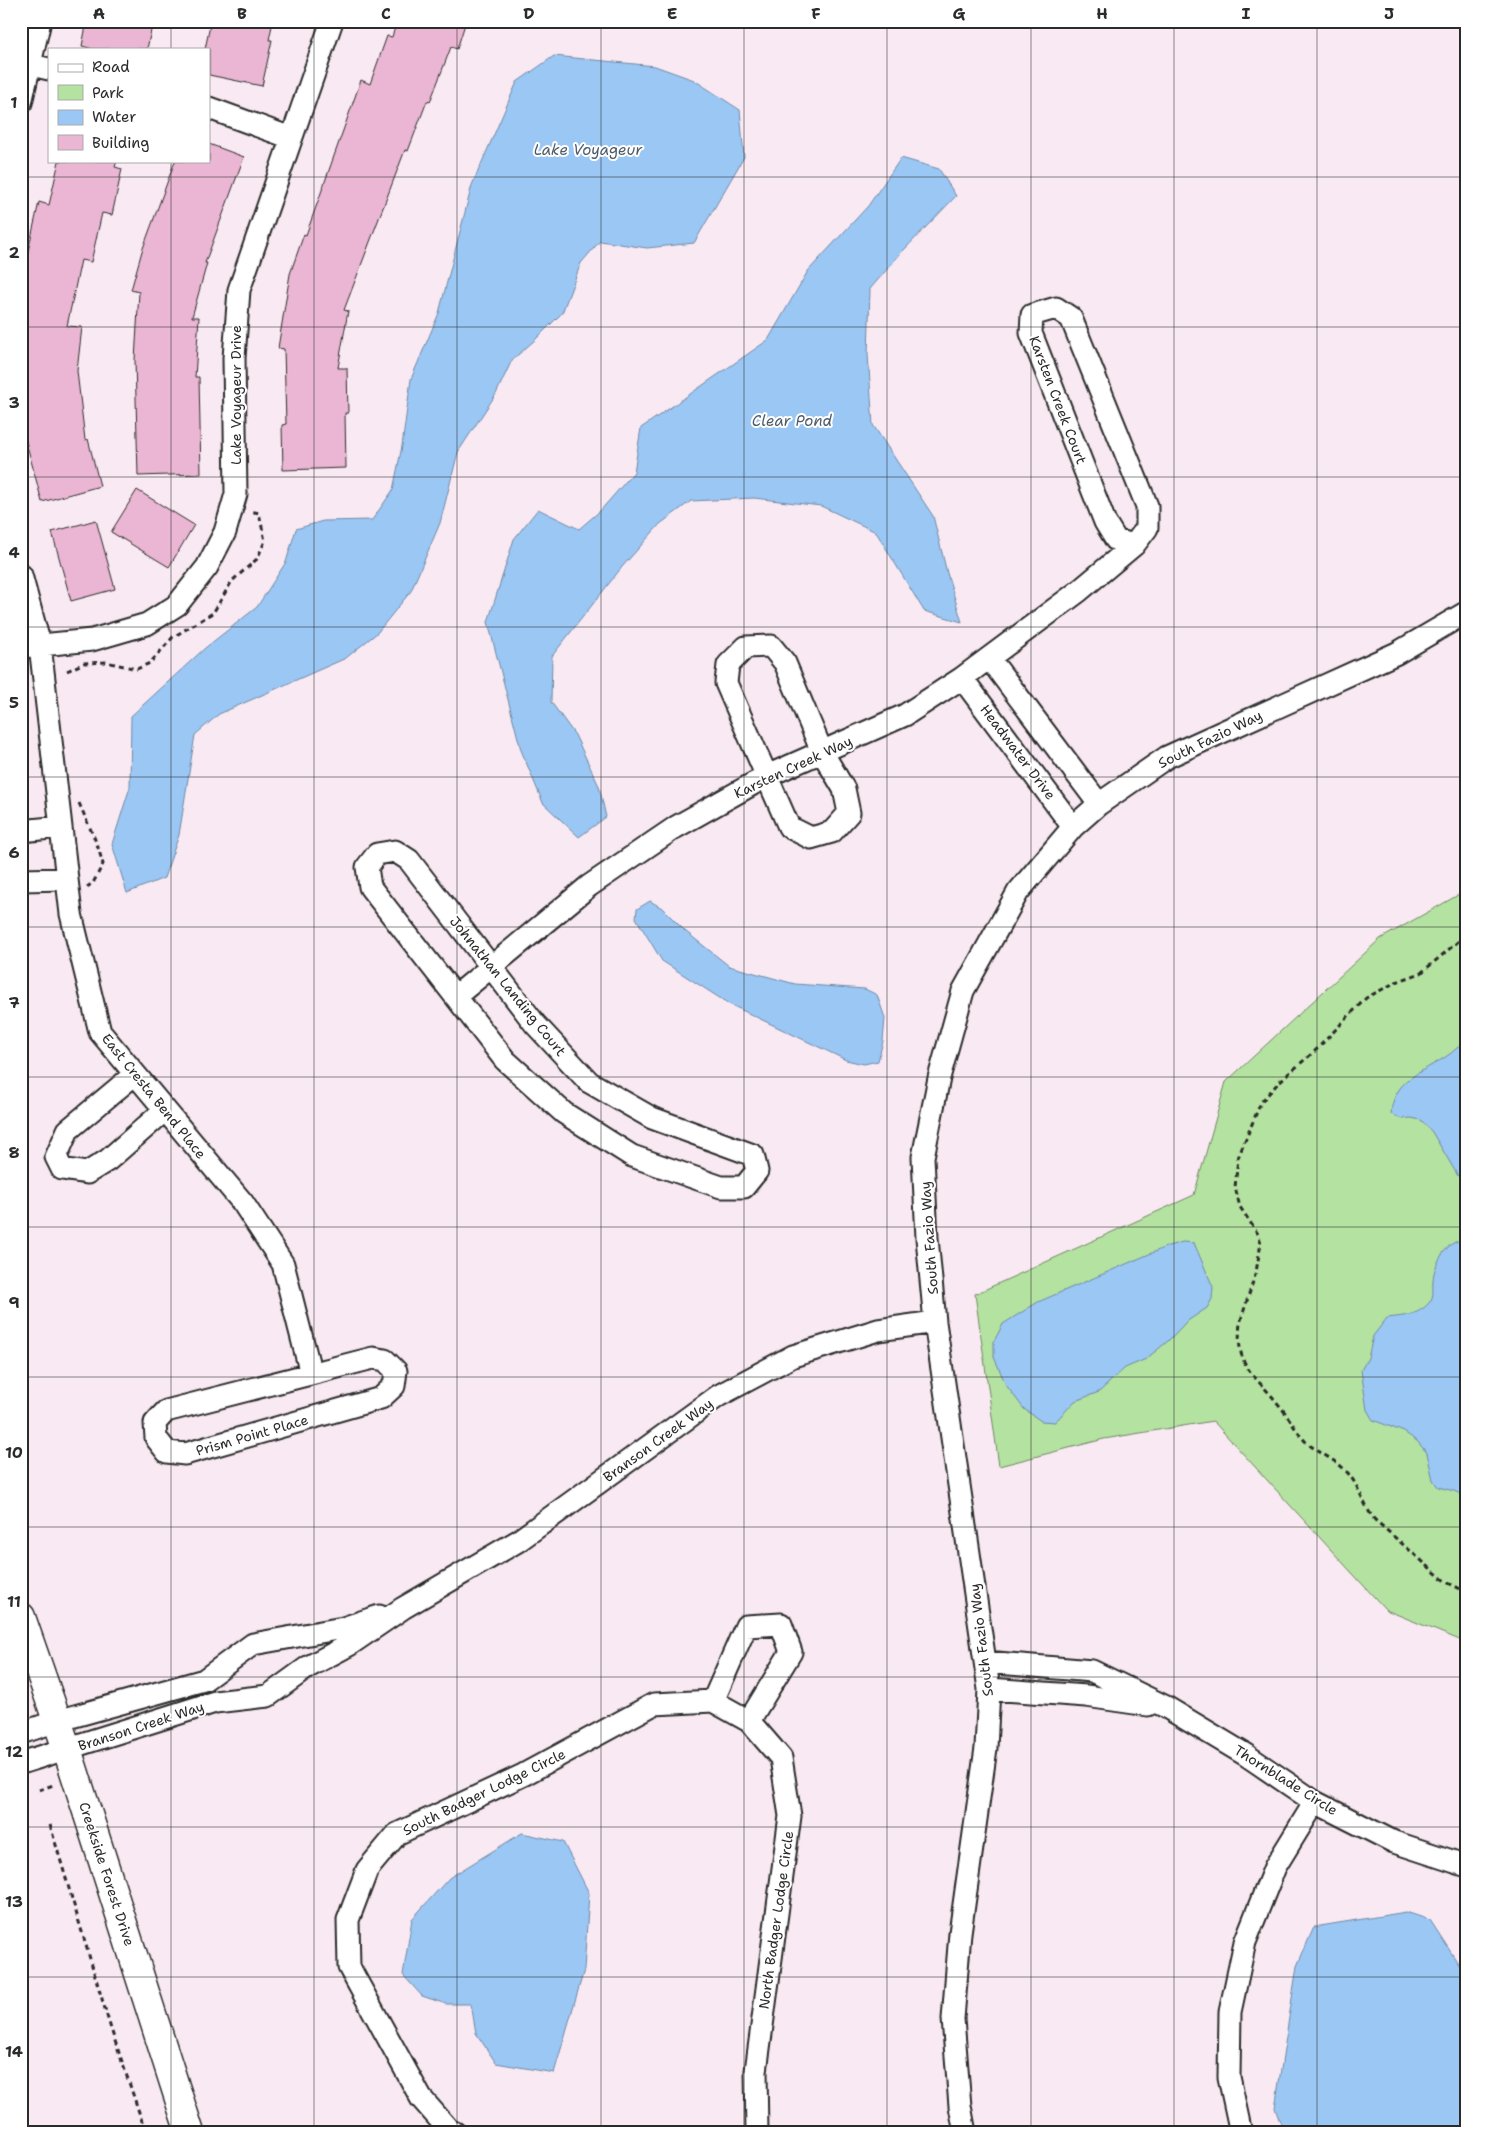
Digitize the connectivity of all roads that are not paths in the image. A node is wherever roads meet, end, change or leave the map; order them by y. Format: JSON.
{"nodes":[{"id":1,"x":40,"y":21,"type":"edge"},
{"id":2,"x":332,"y":21,"type":"edge"},
{"id":3,"x":40,"y":67,"type":"edge"},
{"id":4,"x":21,"y":103,"type":"edge"},
{"id":5,"x":210,"y":108,"type":"edge"},
{"id":6,"x":291,"y":138,"type":"junction"},
{"id":7,"x":1134,"y":544,"type":"junction"},
{"id":8,"x":21,"y":575,"type":"edge"},
{"id":9,"x":1467,"y":612,"type":"edge"},
{"id":10,"x":30,"y":646,"type":"edge"},
{"id":11,"x":989,"y":658,"type":"junction"},
{"id":12,"x":962,"y":678,"type":"junction"},
{"id":13,"x":822,"y":752,"type":"junction"},
{"id":14,"x":767,"y":776,"type":"junction"},
{"id":15,"x":1098,"y":804,"type":"junction"},
{"id":16,"x":1073,"y":826,"type":"junction"},
{"id":17,"x":61,"y":827,"type":"junction"},
{"id":18,"x":21,"y":831,"type":"edge"},
{"id":19,"x":67,"y":878,"type":"junction"},
{"id":20,"x":21,"y":880,"type":"edge"},
{"id":21,"x":490,"y":967,"type":"junction"},
{"id":22,"x":456,"y":996,"type":"junction"},
{"id":23,"x":135,"y":1074,"type":"junction"},
{"id":24,"x":165,"y":1110,"type":"junction"},
{"id":25,"x":935,"y":1322,"type":"junction"},
{"id":26,"x":311,"y":1374,"type":"junction"},
{"id":27,"x":402,"y":1608,"type":"junction"},
{"id":28,"x":21,"y":1617,"type":"edge"},
{"id":29,"x":293,"y":1638,"type":"junction"},
{"id":30,"x":986,"y":1662,"type":"junction"},
{"id":31,"x":308,"y":1667,"type":"junction"},
{"id":32,"x":204,"y":1680,"type":"junction"},
{"id":33,"x":989,"y":1689,"type":"junction"},
{"id":34,"x":713,"y":1701,"type":"junction"},
{"id":35,"x":215,"y":1702,"type":"junction"},
{"id":36,"x":1166,"y":1707,"type":"junction"},
{"id":37,"x":749,"y":1720,"type":"junction"},
{"id":38,"x":57,"y":1721,"type":"junction"},
{"id":39,"x":21,"y":1733,"type":"edge"},
{"id":40,"x":67,"y":1749,"type":"junction"},
{"id":41,"x":21,"y":1763,"type":"edge"},
{"id":42,"x":1315,"y":1802,"type":"junction"},
{"id":43,"x":1467,"y":1866,"type":"edge"},
{"id":44,"x":451,"y":2132,"type":"edge"},
{"id":45,"x":190,"y":2133,"type":"edge"},
{"id":46,"x":757,"y":2133,"type":"edge"},
{"id":47,"x":965,"y":2133,"type":"edge"},
{"id":48,"x":1241,"y":2133,"type":"edge"}],
"edges":[{"from":1,"to":3,"type":"street"},
{"from":2,"to":6,"type":"street","name":"Lake Voyageur Drive"},
{"from":3,"to":4,"type":"street"},
{"from":5,"to":6,"type":"street"},
{"from":6,"to":10,"type":"street","name":"Lake Voyageur Drive"},
{"from":7,"to":7,"type":"street","name":"Karsten Creek Court"},
{"from":7,"to":11,"type":"street","name":"Karsten Creek Way"},
{"from":8,"to":10,"type":"street","name":"East Cresta Bend Place"},
{"from":9,"to":15,"type":"street","name":"South Fazio Way"},
{"from":10,"to":17,"type":"street","name":"East Cresta Bend Place"},
{"from":11,"to":12,"type":"street","name":"Karsten Creek Way"},
{"from":11,"to":15,"type":"street"},
{"from":12,"to":13,"type":"street","name":"Karsten Creek Way"},
{"from":12,"to":16,"type":"street","name":"Headwater Drive"},
{"from":13,"to":14,"type":"street","name":"Karsten Creek Way"},
{"from":13,"to":14,"type":"street"},
{"from":13,"to":14,"type":"street"},
{"from":14,"to":21,"type":"street","name":"Karsten Creek Way"},
{"from":15,"to":16,"type":"street","name":"South Fazio Way"},
{"from":16,"to":25,"type":"street","name":"South Fazio Way"},
{"from":17,"to":18,"type":"street"},
{"from":17,"to":19,"type":"street","name":"East Cresta Bend Place"},
{"from":19,"to":20,"type":"street"},
{"from":19,"to":23,"type":"street","name":"East Cresta Bend Place"},
{"from":21,"to":22,"type":"street","name":"Karsten Creek Way"},
{"from":21,"to":22,"type":"street","name":"Johnathan Landing Court"},
{"from":21,"to":22,"type":"street","name":"Johnathan Landing Court"},
{"from":23,"to":24,"type":"street","name":"East Cresta Bend Place"},
{"from":23,"to":24,"type":"street"},
{"from":24,"to":26,"type":"street","name":"East Cresta Bend Place"},
{"from":25,"to":27,"type":"street","name":"Branson Creek Way"},
{"from":25,"to":30,"type":"street","name":"South Fazio Way"},
{"from":26,"to":26,"type":"street","name":"Prism Point Place"},
{"from":27,"to":29,"type":"street","name":"Branson Creek Way"},
{"from":27,"to":31,"type":"street","name":"Branson Creek Way"},
{"from":28,"to":38,"type":"main road","name":"Creekside Forest Drive"},
{"from":29,"to":31,"type":"street"},
{"from":29,"to":32,"type":"street","name":"Branson Creek Way"},
{"from":30,"to":33,"type":"street","name":"South Fazio Way"},
{"from":30,"to":36,"type":"street","name":"Thornblade Circle"},
{"from":31,"to":35,"type":"street","name":"Branson Creek Way"},
{"from":32,"to":35,"type":"street","name":"Branson Creek Way"},
{"from":32,"to":38,"type":"street","name":"Branson Creek Way"},
{"from":33,"to":36,"type":"street","name":"Thornblade Circle"},
{"from":33,"to":47,"type":"street","name":"South Fazio Way"},
{"from":34,"to":37,"type":"street","name":"North Badger Lodge Circle"},
{"from":34,"to":37,"type":"street"},
{"from":34,"to":44,"type":"street","name":"South Badger Lodge Circle"},
{"from":35,"to":40,"type":"street","name":"Branson Creek Way"},
{"from":36,"to":42,"type":"street","name":"Thornblade Circle"},
{"from":37,"to":46,"type":"street","name":"North Badger Lodge Circle"},
{"from":38,"to":39,"type":"street","name":"Branson Creek Way"},
{"from":38,"to":40,"type":"main road","name":"Creekside Forest Drive"},
{"from":40,"to":41,"type":"street","name":"Branson Creek Way"},
{"from":40,"to":45,"type":"main road","name":"Creekside Forest Drive"},
{"from":42,"to":43,"type":"street","name":"Thornblade Circle"},
{"from":42,"to":48,"type":"street"}]}
